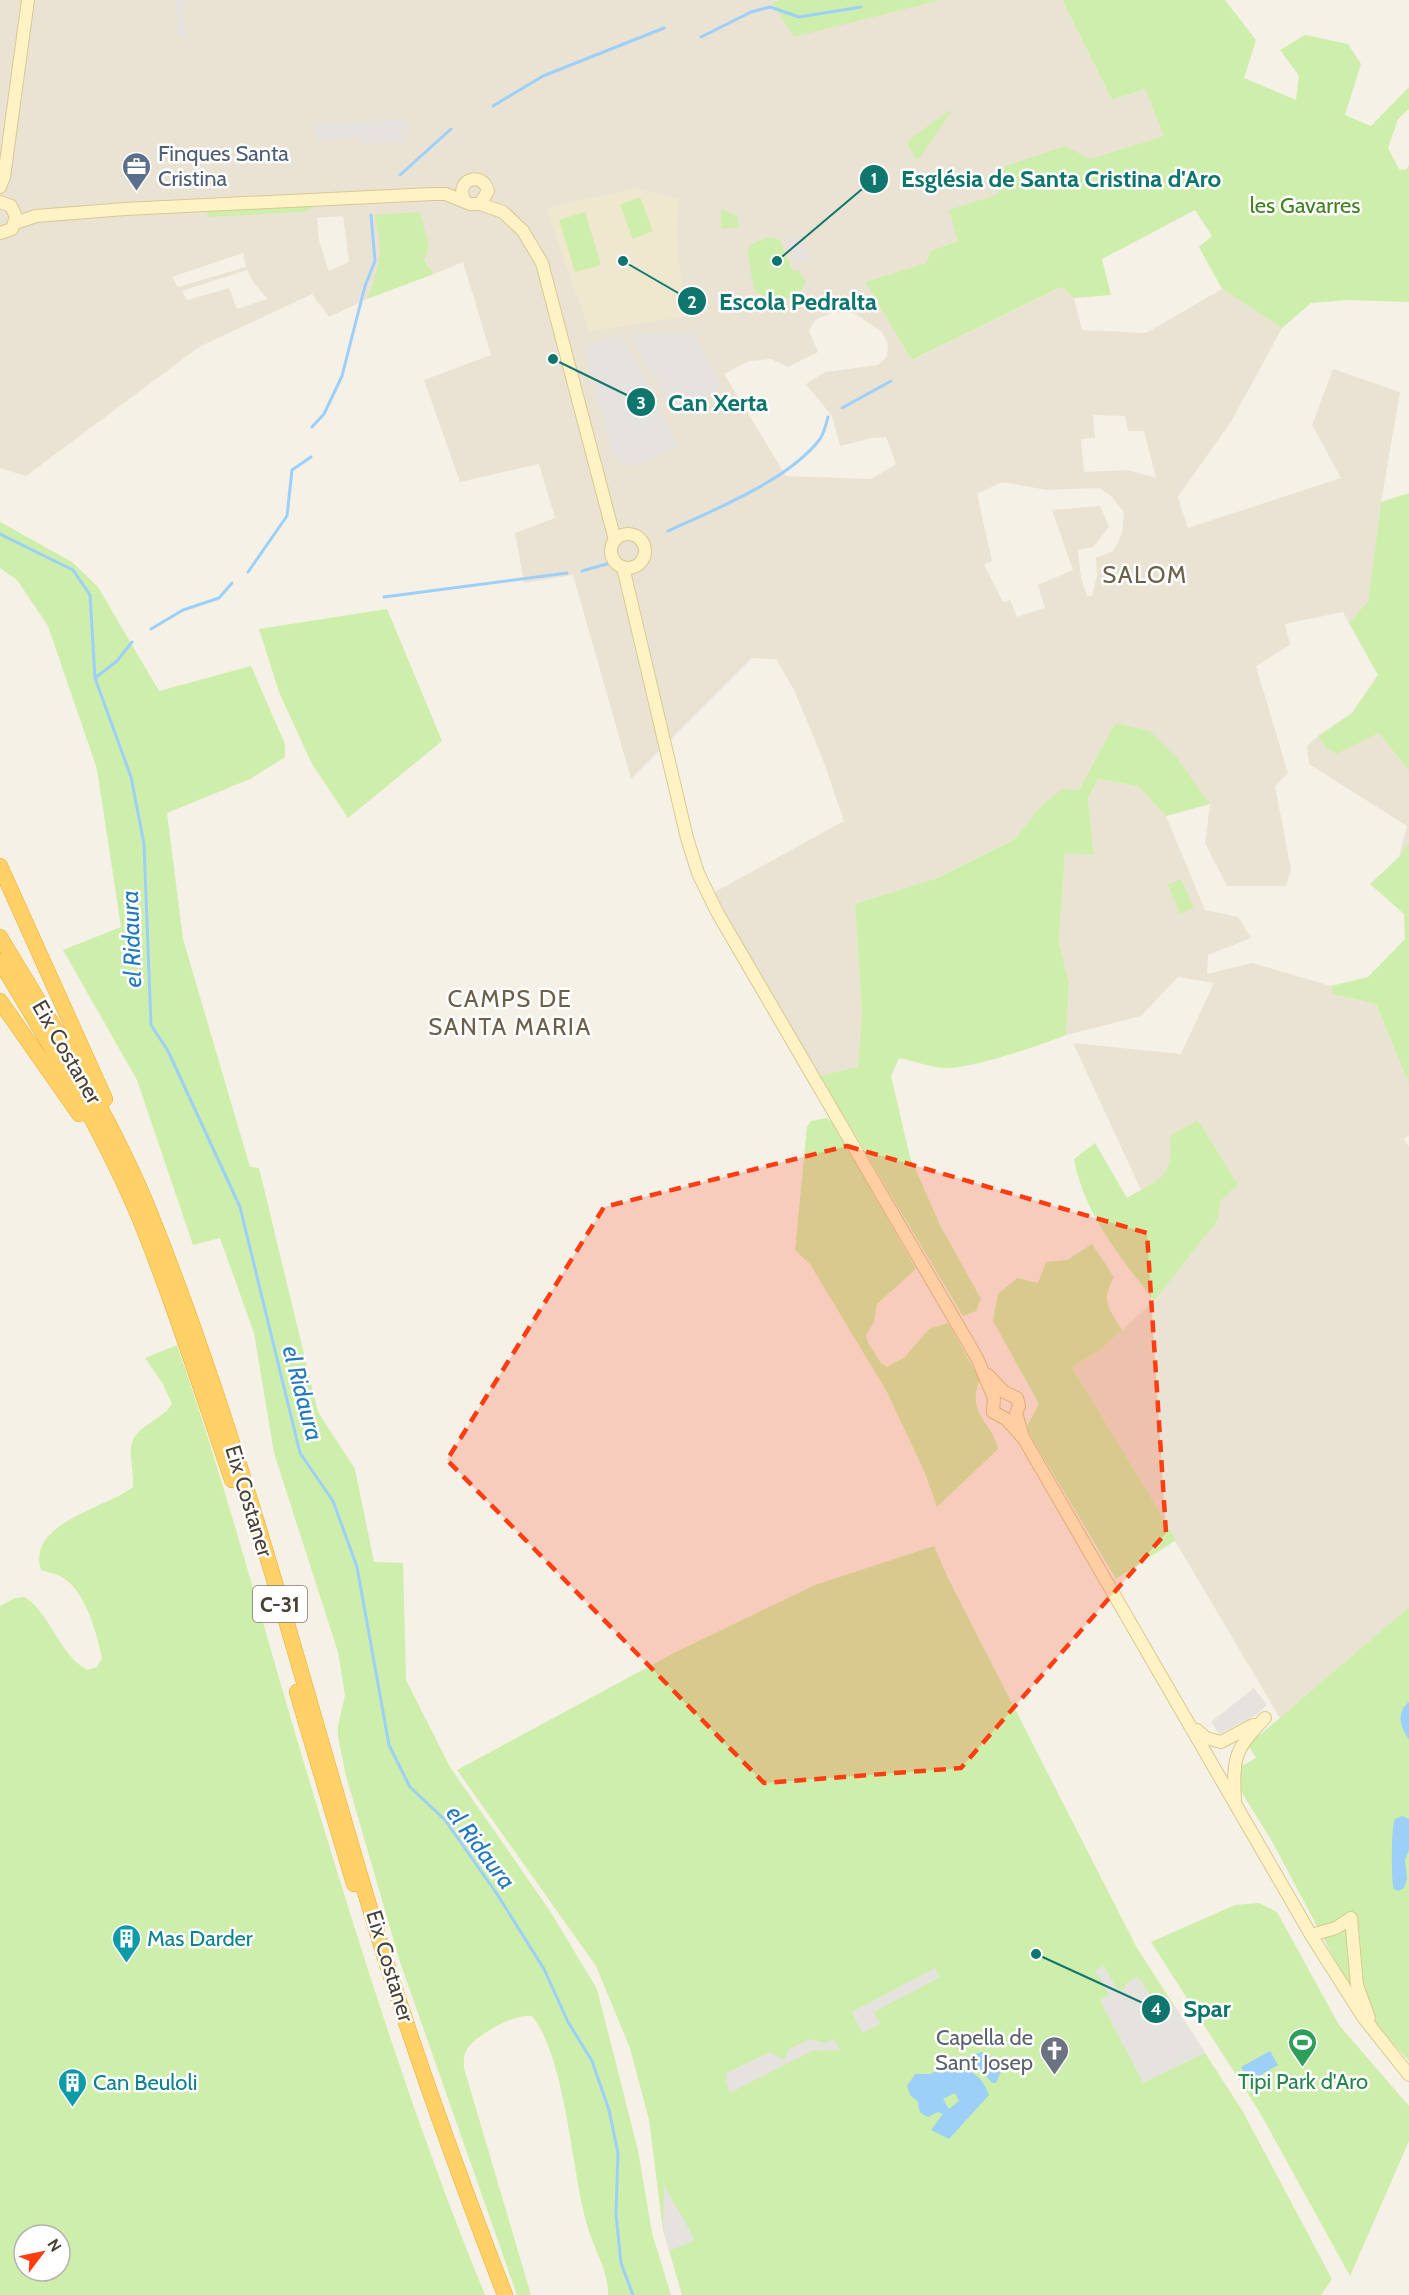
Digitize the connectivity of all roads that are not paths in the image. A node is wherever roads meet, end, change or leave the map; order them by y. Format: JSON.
{"nodes":[{"id":1,"x":28,"y":0,"type":"edge"},
{"id":2,"x":2,"y":182,"type":"edge"},
{"id":3,"x":463,"y":186,"type":"junction"},
{"id":4,"x":446,"y":194,"type":"junction"},
{"id":5,"x":484,"y":200,"type":"junction"},
{"id":6,"x":465,"y":201,"type":"junction"},
{"id":7,"x":8,"y":206,"type":"edge"},
{"id":8,"x":36,"y":216,"type":"junction"},
{"id":9,"x":5,"y":233,"type":"edge"},
{"id":10,"x":620,"y":537,"type":"junction"},
{"id":11,"x":629,"y":566,"type":"junction"},
{"id":12,"x":0,"y":867,"type":"edge"},
{"id":13,"x":0,"y":937,"type":"edge"},
{"id":14,"x":0,"y":961,"type":"edge"},
{"id":15,"x":0,"y":1001,"type":"edge"},
{"id":16,"x":130,"y":1184,"type":"junction"},
{"id":17,"x":999,"y":1395,"type":"junction"},
{"id":18,"x":1011,"y":1416,"type":"junction"},
{"id":19,"x":1193,"y":1728,"type":"junction"},
{"id":20,"x":1221,"y":1742,"type":"junction"},
{"id":21,"x":1237,"y":1752,"type":"junction"},
{"id":22,"x":1211,"y":1759,"type":"junction"},
{"id":23,"x":1236,"y":1803,"type":"junction"},
{"id":24,"x":1311,"y":1935,"type":"junction"},
{"id":25,"x":1378,"y":2039,"type":"junction"},
{"id":26,"x":1409,"y":2075,"type":"edge"},
{"id":27,"x":496,"y":2295,"type":"edge"},
{"id":28,"x":505,"y":2295,"type":"edge"}],
"edges":[{"from":1,"to":2,"type":"street"},
{"from":2,"to":7,"type":"street"},
{"from":3,"to":4,"type":"street"},
{"from":3,"to":5,"type":"street"},
{"from":3,"to":6,"type":"street"},
{"from":4,"to":6,"type":"street"},
{"from":4,"to":8,"type":"street"},
{"from":5,"to":6,"type":"street"},
{"from":5,"to":10,"type":"street"},
{"from":7,"to":8,"type":"street"},
{"from":7,"to":9,"type":"street"},
{"from":8,"to":9,"type":"street"},
{"from":10,"to":11,"type":"street"},
{"from":10,"to":11,"type":"street"},
{"from":11,"to":17,"type":"street"},
{"from":12,"to":16,"type":"highway"},
{"from":13,"to":16,"type":"highway","name":"Eix Costaner","number":"C-31"},
{"from":14,"to":16,"type":"highway","name":"Eix Costaner","number":"C-31"},
{"from":15,"to":16,"type":"highway"},
{"from":16,"to":27,"type":"highway","name":"Eix Costaner","number":"C-31"},
{"from":16,"to":28,"type":"highway","name":"Eix Costaner","number":"C-31"},
{"from":17,"to":18,"type":"street"},
{"from":17,"to":18,"type":"street"},
{"from":18,"to":19,"type":"street"},
{"from":19,"to":20,"type":"street"},
{"from":19,"to":22,"type":"street"},
{"from":20,"to":21,"type":"street"},
{"from":20,"to":22,"type":"street"},
{"from":21,"to":22,"type":"street"},
{"from":21,"to":23,"type":"street"},
{"from":22,"to":23,"type":"street"},
{"from":23,"to":24,"type":"street"},
{"from":24,"to":25,"type":"street"},
{"from":24,"to":25,"type":"street"},
{"from":25,"to":26,"type":"street"}]}
